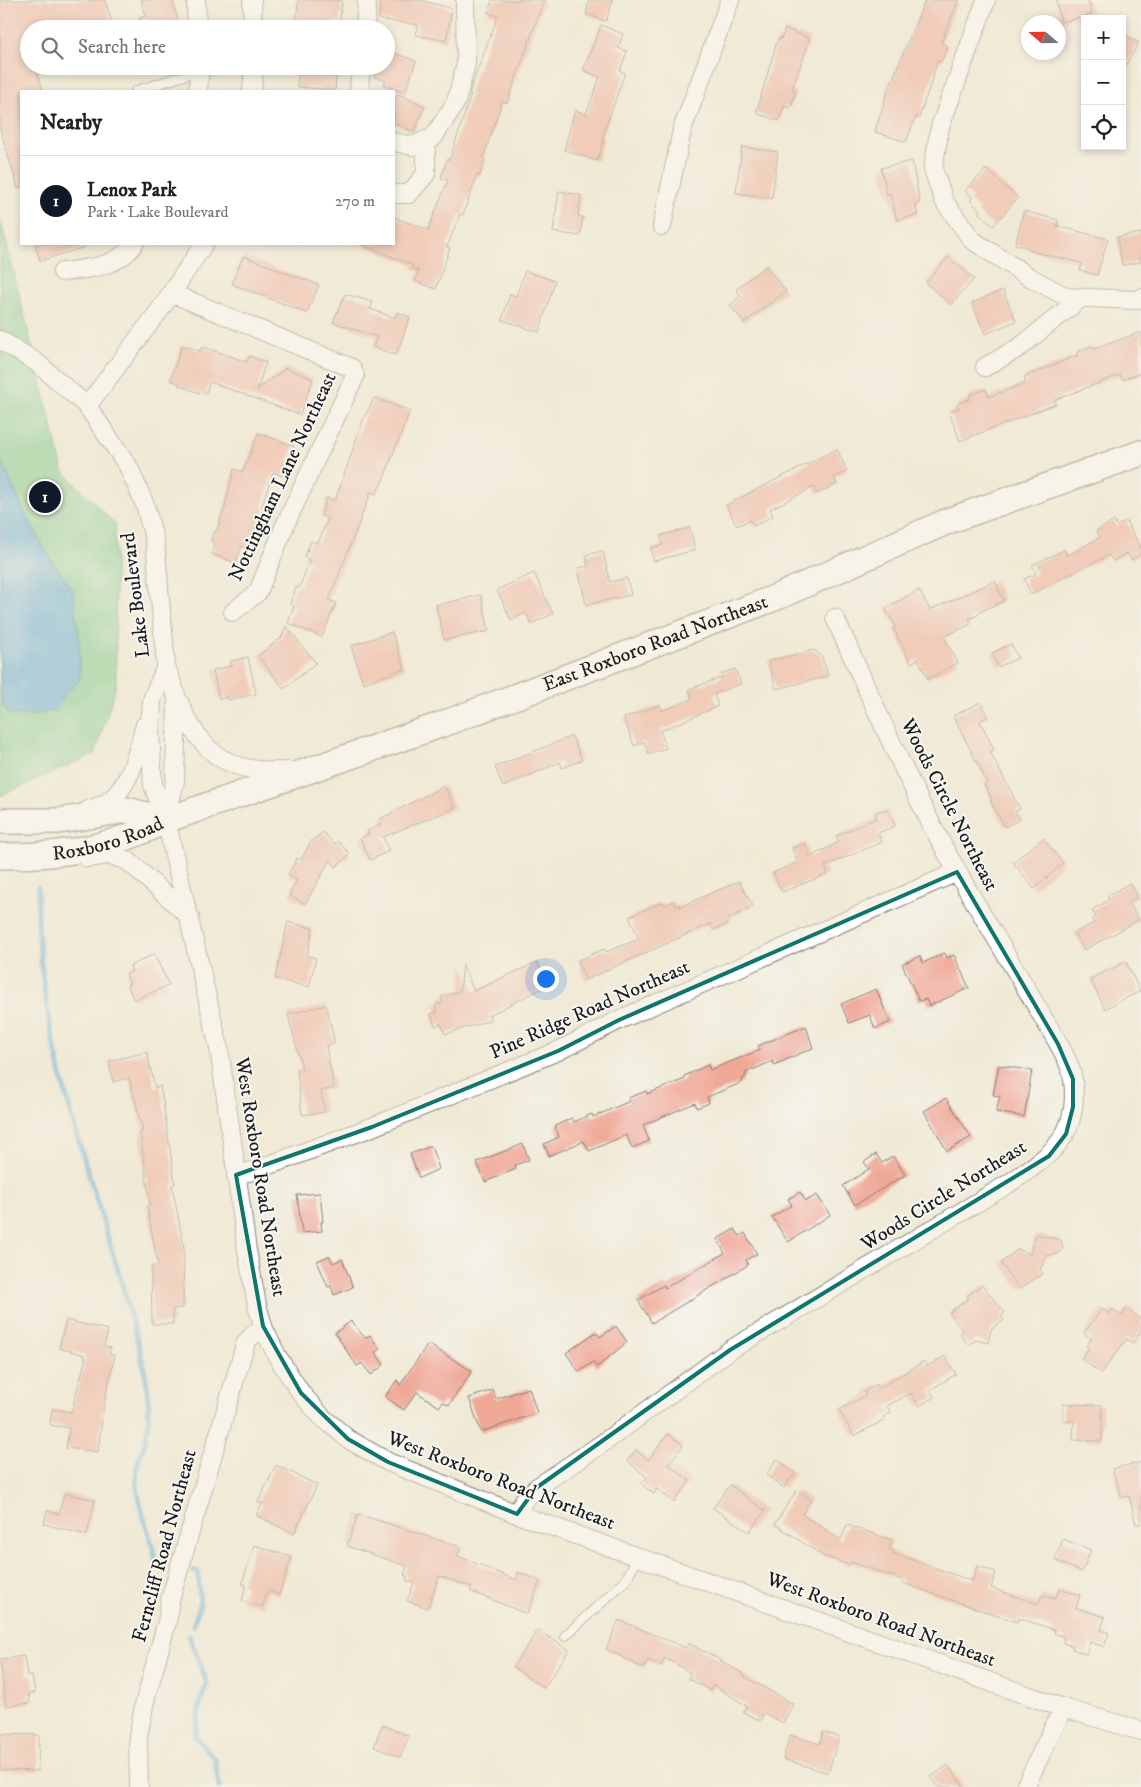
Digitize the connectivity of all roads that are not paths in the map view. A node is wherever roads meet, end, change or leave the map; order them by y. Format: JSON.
{"nodes":[{"id":1,"x":196,"y":0,"type":"edge"},
{"id":2,"x":252,"y":0,"type":"edge"},
{"id":3,"x":367,"y":0,"type":"edge"},
{"id":4,"x":465,"y":0,"type":"edge"},
{"id":5,"x":730,"y":0,"type":"edge"},
{"id":6,"x":986,"y":0,"type":"edge"},
{"id":7,"x":197,"y":20,"type":"edge"},
{"id":8,"x":253,"y":20,"type":"edge"},
{"id":9,"x":366,"y":20,"type":"edge"},
{"id":10,"x":181,"y":75,"type":"edge"},
{"id":11,"x":199,"y":75,"type":"edge"},
{"id":12,"x":253,"y":75,"type":"edge"},
{"id":13,"x":360,"y":75,"type":"edge"},
{"id":14,"x":139,"y":90,"type":"edge"},
{"id":15,"x":198,"y":90,"type":"edge"},
{"id":16,"x":252,"y":90,"type":"edge"},
{"id":17,"x":359,"y":90,"type":"edge"},
{"id":18,"x":426,"y":140,"type":"junction"},
{"id":19,"x":395,"y":142,"type":"edge"},
{"id":20,"x":395,"y":194,"type":"edge"},
{"id":21,"x":662,"y":226,"type":"dead end"},
{"id":22,"x":133,"y":245,"type":"edge"},
{"id":23,"x":203,"y":245,"type":"edge"},
{"id":24,"x":62,"y":272,"type":"dead end"},
{"id":25,"x":171,"y":293,"type":"junction"},
{"id":26,"x":1081,"y":298,"type":"junction"},
{"id":27,"x":1141,"y":298,"type":"edge"},
{"id":28,"x":4,"y":342,"type":"edge"},
{"id":29,"x":984,"y":367,"type":"dead end"},
{"id":30,"x":87,"y":406,"type":"junction"},
{"id":31,"x":1140,"y":456,"type":"edge"},
{"id":32,"x":232,"y":612,"type":"dead end"},
{"id":33,"x":835,"y":618,"type":"dead end"},
{"id":34,"x":166,"y":666,"type":"junction"},
{"id":35,"x":177,"y":698,"type":"junction"},
{"id":36,"x":152,"y":700,"type":"junction"},
{"id":37,"x":309,"y":770,"type":"junction"},
{"id":38,"x":166,"y":820,"type":"junction"},
{"id":39,"x":0,"y":821,"type":"edge"},
{"id":40,"x":58,"y":821,"type":"junction"},
{"id":41,"x":60,"y":854,"type":"junction"},
{"id":42,"x":0,"y":856,"type":"edge"},
{"id":43,"x":957,"y":872,"type":"junction"},
{"id":44,"x":190,"y":917,"type":"junction"},
{"id":45,"x":236,"y":1174,"type":"junction"},
{"id":46,"x":264,"y":1330,"type":"junction"},
{"id":47,"x":517,"y":1514,"type":"junction"},
{"id":48,"x":638,"y":1556,"type":"junction"},
{"id":49,"x":565,"y":1636,"type":"dead end"},
{"id":50,"x":1063,"y":1708,"type":"junction"},
{"id":51,"x":1141,"y":1731,"type":"edge"},
{"id":52,"x":139,"y":1787,"type":"edge"},
{"id":53,"x":1025,"y":1787,"type":"edge"}],
"edges":[{"from":1,"to":7,"type":"street"},
{"from":2,"to":8,"type":"street"},
{"from":3,"to":9,"type":"street"},
{"from":4,"to":18,"type":"street"},
{"from":5,"to":21,"type":"street"},
{"from":6,"to":26,"type":"street"},
{"from":10,"to":14,"type":"lane"},
{"from":11,"to":15,"type":"street"},
{"from":12,"to":16,"type":"street"},
{"from":13,"to":17,"type":"street"},
{"from":18,"to":19,"type":"street"},
{"from":18,"to":20,"type":"street"},
{"from":22,"to":24,"type":"street"},
{"from":23,"to":25,"type":"street"},
{"from":25,"to":30,"type":"street"},
{"from":25,"to":32,"type":"street","name":"Nottingham Lane Northeast"},
{"from":26,"to":27,"type":"street"},
{"from":26,"to":29,"type":"street"},
{"from":28,"to":30,"type":"street","name":"Lake Boulevard"},
{"from":30,"to":34,"type":"street","name":"Lake Boulevard"},
{"from":31,"to":37,"type":"main road","name":"East Roxboro Road Northeast"},
{"from":33,"to":43,"type":"street","name":"Woods Circle Northeast"},
{"from":34,"to":35,"type":"street","name":"Lake Boulevard"},
{"from":34,"to":36,"type":"street","name":"Lake Boulevard"},
{"from":35,"to":37,"type":"street","name":"Lake Boulevard"},
{"from":35,"to":38,"type":"street","name":"Lake Boulevard"},
{"from":36,"to":38,"type":"street","name":"Lake Boulevard"},
{"from":36,"to":40,"type":"street","name":"Lake Boulevard"},
{"from":37,"to":38,"type":"main road","name":"East Roxboro Road Northeast"},
{"from":38,"to":40,"type":"main road","name":"Roxboro Road"},
{"from":38,"to":41,"type":"main road","name":"Roxboro Road"},
{"from":38,"to":44,"type":"street","name":"West Roxboro Road Northeast"},
{"from":39,"to":40,"type":"main road","name":"Roxboro Road"},
{"from":41,"to":42,"type":"main road","name":"Roxboro Road"},
{"from":41,"to":44,"type":"street"},
{"from":43,"to":45,"type":"street","name":"Pine Ridge Road Northeast"},
{"from":43,"to":47,"type":"street","name":"Woods Circle Northeast"},
{"from":44,"to":45,"type":"street","name":"West Roxboro Road Northeast"},
{"from":45,"to":46,"type":"street","name":"West Roxboro Road Northeast"},
{"from":46,"to":47,"type":"street","name":"West Roxboro Road Northeast"},
{"from":46,"to":52,"type":"street","name":"Ferncliff Road Northeast"},
{"from":47,"to":48,"type":"street","name":"West Roxboro Road Northeast"},
{"from":48,"to":49,"type":"lane"},
{"from":48,"to":50,"type":"street","name":"West Roxboro Road Northeast"},
{"from":50,"to":51,"type":"street","name":"West Roxboro Road Northeast"},
{"from":50,"to":53,"type":"street"}]}
